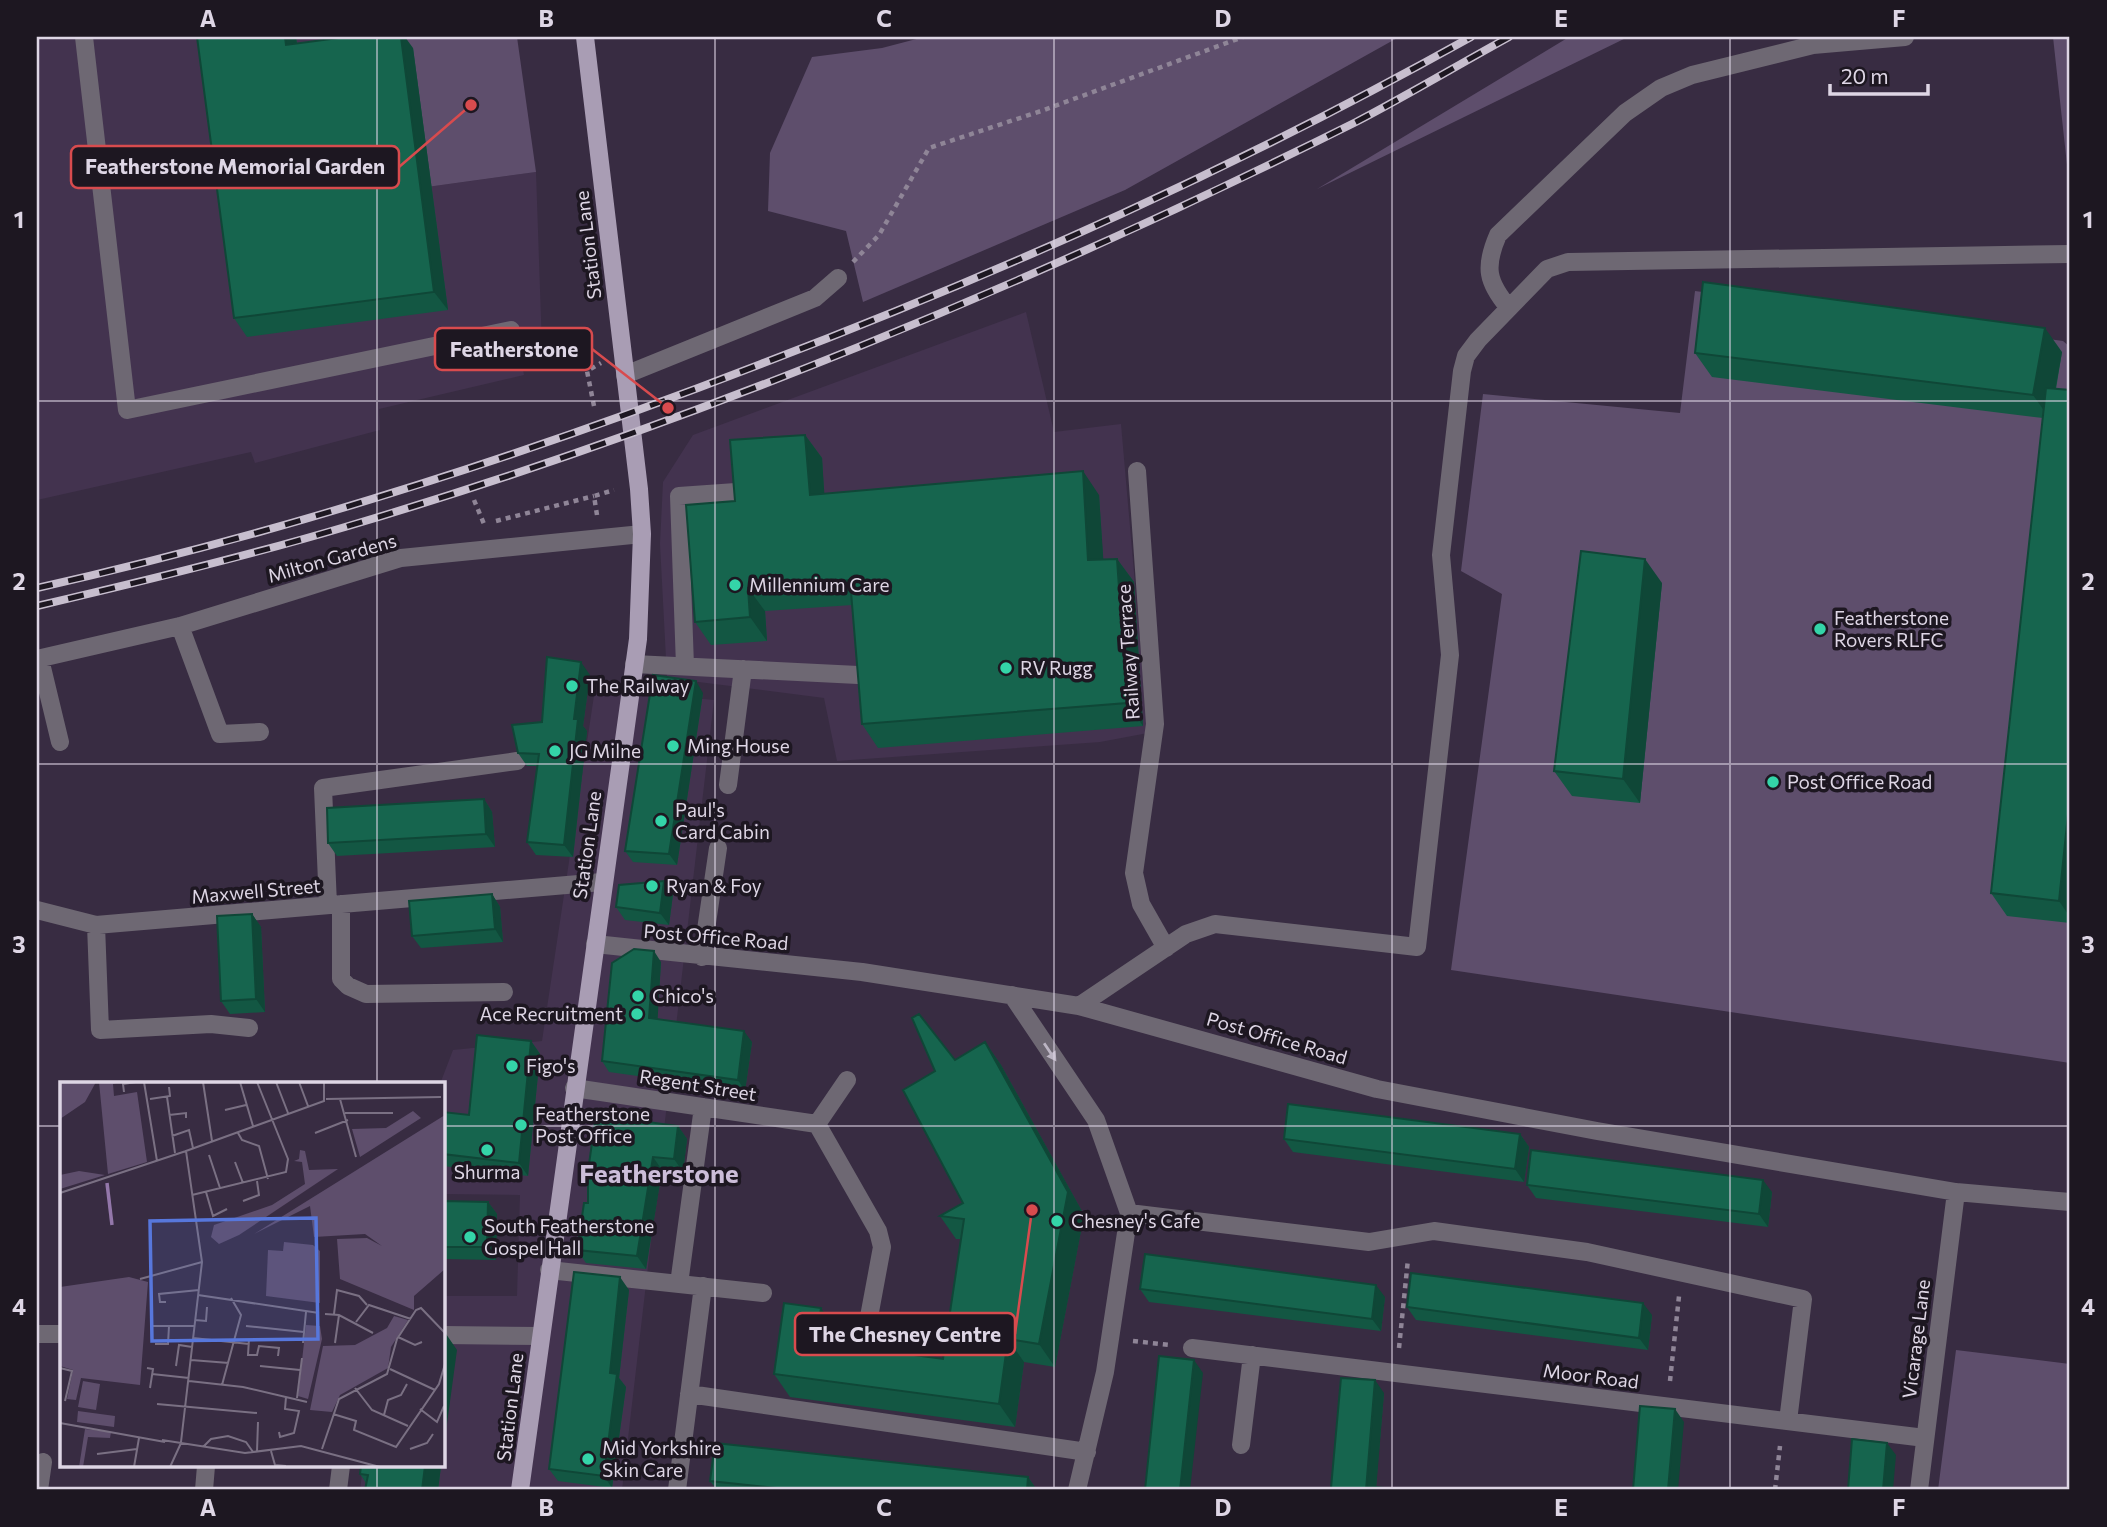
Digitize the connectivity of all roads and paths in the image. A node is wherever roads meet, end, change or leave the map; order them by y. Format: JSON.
{"nodes":[{"id":1,"x":85,"y":37,"type":"edge"},
{"id":2,"x":584,"y":37,"type":"edge"},
{"id":3,"x":1243,"y":37,"type":"edge"},
{"id":4,"x":1905,"y":37,"type":"edge"},
{"id":5,"x":2070,"y":254,"type":"edge"},
{"id":6,"x":838,"y":278,"type":"joint"},
{"id":7,"x":1509,"y":308,"type":"junction"},
{"id":8,"x":510,"y":330,"type":"dead end"},
{"id":9,"x":587,"y":372,"type":"dead end"},
{"id":10,"x":625,"y":375,"type":"junction"},
{"id":11,"x":594,"y":406,"type":"dead end"},
{"id":12,"x":1137,"y":471,"type":"dead end"},
{"id":13,"x":613,"y":489,"type":"dead end"},
{"id":14,"x":736,"y":492,"type":"edge"},
{"id":15,"x":594,"y":496,"type":"junction"},
{"id":16,"x":474,"y":500,"type":"dead end"},
{"id":17,"x":642,"y":534,"type":"junction"},
{"id":18,"x":602,"y":538,"type":"junction"},
{"id":19,"x":180,"y":626,"type":"junction"},
{"id":20,"x":38,"y":659,"type":"edge"},
{"id":21,"x":634,"y":664,"type":"junction"},
{"id":22,"x":685,"y":666,"type":"junction"},
{"id":23,"x":743,"y":669,"type":"junction"},
{"id":24,"x":858,"y":674,"type":"edge"},
{"id":25,"x":260,"y":732,"type":"dead end"},
{"id":26,"x":60,"y":742,"type":"dead end"},
{"id":27,"x":517,"y":761,"type":"edge"},
{"id":28,"x":728,"y":785,"type":"dead end"},
{"id":29,"x":718,"y":848,"type":"dead end"},
{"id":30,"x":602,"y":882,"type":"junction"},
{"id":31,"x":335,"y":905,"type":"junction"},
{"id":32,"x":37,"y":910,"type":"edge"},
{"id":33,"x":96,"y":925,"type":"junction"},
{"id":34,"x":594,"y":944,"type":"junction"},
{"id":35,"x":1166,"y":948,"type":"junction"},
{"id":36,"x":702,"y":957,"type":"junction"},
{"id":37,"x":504,"y":992,"type":"dead end"},
{"id":38,"x":1013,"y":995,"type":"junction"},
{"id":39,"x":1079,"y":1006,"type":"junction"},
{"id":40,"x":249,"y":1028,"type":"dead end"},
{"id":41,"x":847,"y":1080,"type":"dead end"},
{"id":42,"x":574,"y":1088,"type":"junction"},
{"id":43,"x":702,"y":1107,"type":"junction"},
{"id":44,"x":817,"y":1124,"type":"junction"},
{"id":45,"x":1956,"y":1192,"type":"junction"},
{"id":46,"x":2070,"y":1202,"type":"edge"},
{"id":47,"x":1129,"y":1213,"type":"junction"},
{"id":48,"x":1411,"y":1234,"type":"junction"},
{"id":49,"x":549,"y":1270,"type":"junction"},
{"id":50,"x":1681,"y":1273,"type":"junction"},
{"id":51,"x":679,"y":1284,"type":"junction"},
{"id":52,"x":703,"y":1286,"type":"junction"},
{"id":53,"x":763,"y":1293,"type":"dead end"},
{"id":54,"x":37,"y":1334,"type":"edge"},
{"id":55,"x":60,"y":1334,"type":"edge"},
{"id":56,"x":444,"y":1335,"type":"edge"},
{"id":57,"x":540,"y":1336,"type":"junction"},
{"id":58,"x":951,"y":1338,"type":"edge"},
{"id":59,"x":1110,"y":1338,"type":"junction"},
{"id":60,"x":1192,"y":1348,"type":"joint"},
{"id":61,"x":1252,"y":1355,"type":"junction"},
{"id":62,"x":1396,"y":1373,"type":"junction"},
{"id":63,"x":689,"y":1394,"type":"junction"},
{"id":64,"x":1668,"y":1406,"type":"junction"},
{"id":65,"x":1786,"y":1420,"type":"junction"},
{"id":66,"x":1925,"y":1438,"type":"junction"},
{"id":67,"x":1241,"y":1446,"type":"dead end"},
{"id":68,"x":1087,"y":1451,"type":"junction"},
{"id":69,"x":43,"y":1462,"type":"dead end"},
{"id":70,"x":206,"y":1468,"type":"edge"},
{"id":71,"x":341,"y":1468,"type":"edge"},
{"id":72,"x":39,"y":1490,"type":"edge"},
{"id":73,"x":204,"y":1490,"type":"edge"},
{"id":74,"x":338,"y":1490,"type":"edge"},
{"id":75,"x":520,"y":1490,"type":"edge"},
{"id":76,"x":677,"y":1490,"type":"edge"},
{"id":77,"x":1077,"y":1490,"type":"edge"},
{"id":78,"x":1775,"y":1490,"type":"edge"},
{"id":79,"x":1919,"y":1490,"type":"edge"}],
"edges":[{"from":1,"to":8,"type":"street"},
{"from":2,"to":10,"type":"main road","name":"Station Lane"},
{"from":3,"to":6,"type":"path"},
{"from":4,"to":7,"type":"street"},
{"from":5,"to":7,"type":"street"},
{"from":6,"to":10,"type":"street"},
{"from":7,"to":35,"type":"street"},
{"from":9,"to":11,"type":"path"},
{"from":10,"to":17,"type":"main road","name":"Station Lane"},
{"from":12,"to":35,"type":"street","name":"Railway Terrace"},
{"from":13,"to":15,"type":"path"},
{"from":14,"to":22,"type":"street"},
{"from":15,"to":16,"type":"path"},
{"from":15,"to":18,"type":"path"},
{"from":17,"to":18,"type":"street","name":"Milton Gardens"},
{"from":17,"to":21,"type":"main road","name":"Station Lane"},
{"from":18,"to":19,"type":"street","name":"Milton Gardens"},
{"from":19,"to":20,"type":"street","name":"Milton Gardens"},
{"from":19,"to":25,"type":"street"},
{"from":20,"to":26,"type":"street","name":"Milton Gardens"},
{"from":21,"to":22,"type":"street"},
{"from":21,"to":30,"type":"main road","name":"Station Lane"},
{"from":22,"to":23,"type":"street"},
{"from":23,"to":24,"type":"street"},
{"from":23,"to":28,"type":"street"},
{"from":27,"to":31,"type":"street"},
{"from":29,"to":36,"type":"street"},
{"from":30,"to":31,"type":"street","name":"Maxwell Street"},
{"from":30,"to":34,"type":"main road","name":"Station Lane"},
{"from":31,"to":33,"type":"street","name":"Maxwell Street"},
{"from":31,"to":37,"type":"street"},
{"from":32,"to":33,"type":"street","name":"Maxwell Street"},
{"from":33,"to":40,"type":"street"},
{"from":34,"to":36,"type":"street","name":"Post Office Road"},
{"from":34,"to":42,"type":"main road","name":"Station Lane"},
{"from":35,"to":39,"type":"street"},
{"from":36,"to":38,"type":"street","name":"Post Office Road"},
{"from":38,"to":39,"type":"street","name":"Post Office Road"},
{"from":38,"to":47,"type":"street","one_way":true},
{"from":39,"to":45,"type":"street","name":"Post Office Road"},
{"from":41,"to":44,"type":"street"},
{"from":42,"to":43,"type":"street","name":"Regent Street"},
{"from":42,"to":49,"type":"main road","name":"Station Lane"},
{"from":43,"to":44,"type":"street","name":"Regent Street"},
{"from":43,"to":51,"type":"street"},
{"from":44,"to":58,"type":"street"},
{"from":45,"to":46,"type":"street","name":"Post Office Road"},
{"from":45,"to":66,"type":"street","name":"Vicarage Lane"},
{"from":47,"to":48,"type":"street"},
{"from":47,"to":59,"type":"street"},
{"from":48,"to":50,"type":"street"},
{"from":48,"to":62,"type":"path"},
{"from":49,"to":51,"type":"street"},
{"from":49,"to":57,"type":"main road","name":"Station Lane"},
{"from":50,"to":64,"type":"path"},
{"from":50,"to":65,"type":"street"},
{"from":51,"to":52,"type":"street"},
{"from":52,"to":53,"type":"street"},
{"from":52,"to":63,"type":"street"},
{"from":54,"to":55,"type":"street"},
{"from":56,"to":57,"type":"street"},
{"from":57,"to":75,"type":"main road","name":"Station Lane"},
{"from":59,"to":60,"type":"path"},
{"from":59,"to":68,"type":"street"},
{"from":60,"to":61,"type":"street","name":"Moor Road"},
{"from":61,"to":62,"type":"street","name":"Moor Road"},
{"from":61,"to":67,"type":"street"},
{"from":62,"to":64,"type":"street","name":"Moor Road"},
{"from":63,"to":68,"type":"street"},
{"from":63,"to":76,"type":"street"},
{"from":64,"to":65,"type":"street","name":"Moor Road"},
{"from":65,"to":66,"type":"street","name":"Moor Road"},
{"from":65,"to":78,"type":"path"},
{"from":66,"to":79,"type":"street","name":"Vicarage Lane"},
{"from":68,"to":77,"type":"street"},
{"from":69,"to":72,"type":"street"},
{"from":70,"to":73,"type":"street"},
{"from":71,"to":74,"type":"street"}]}
